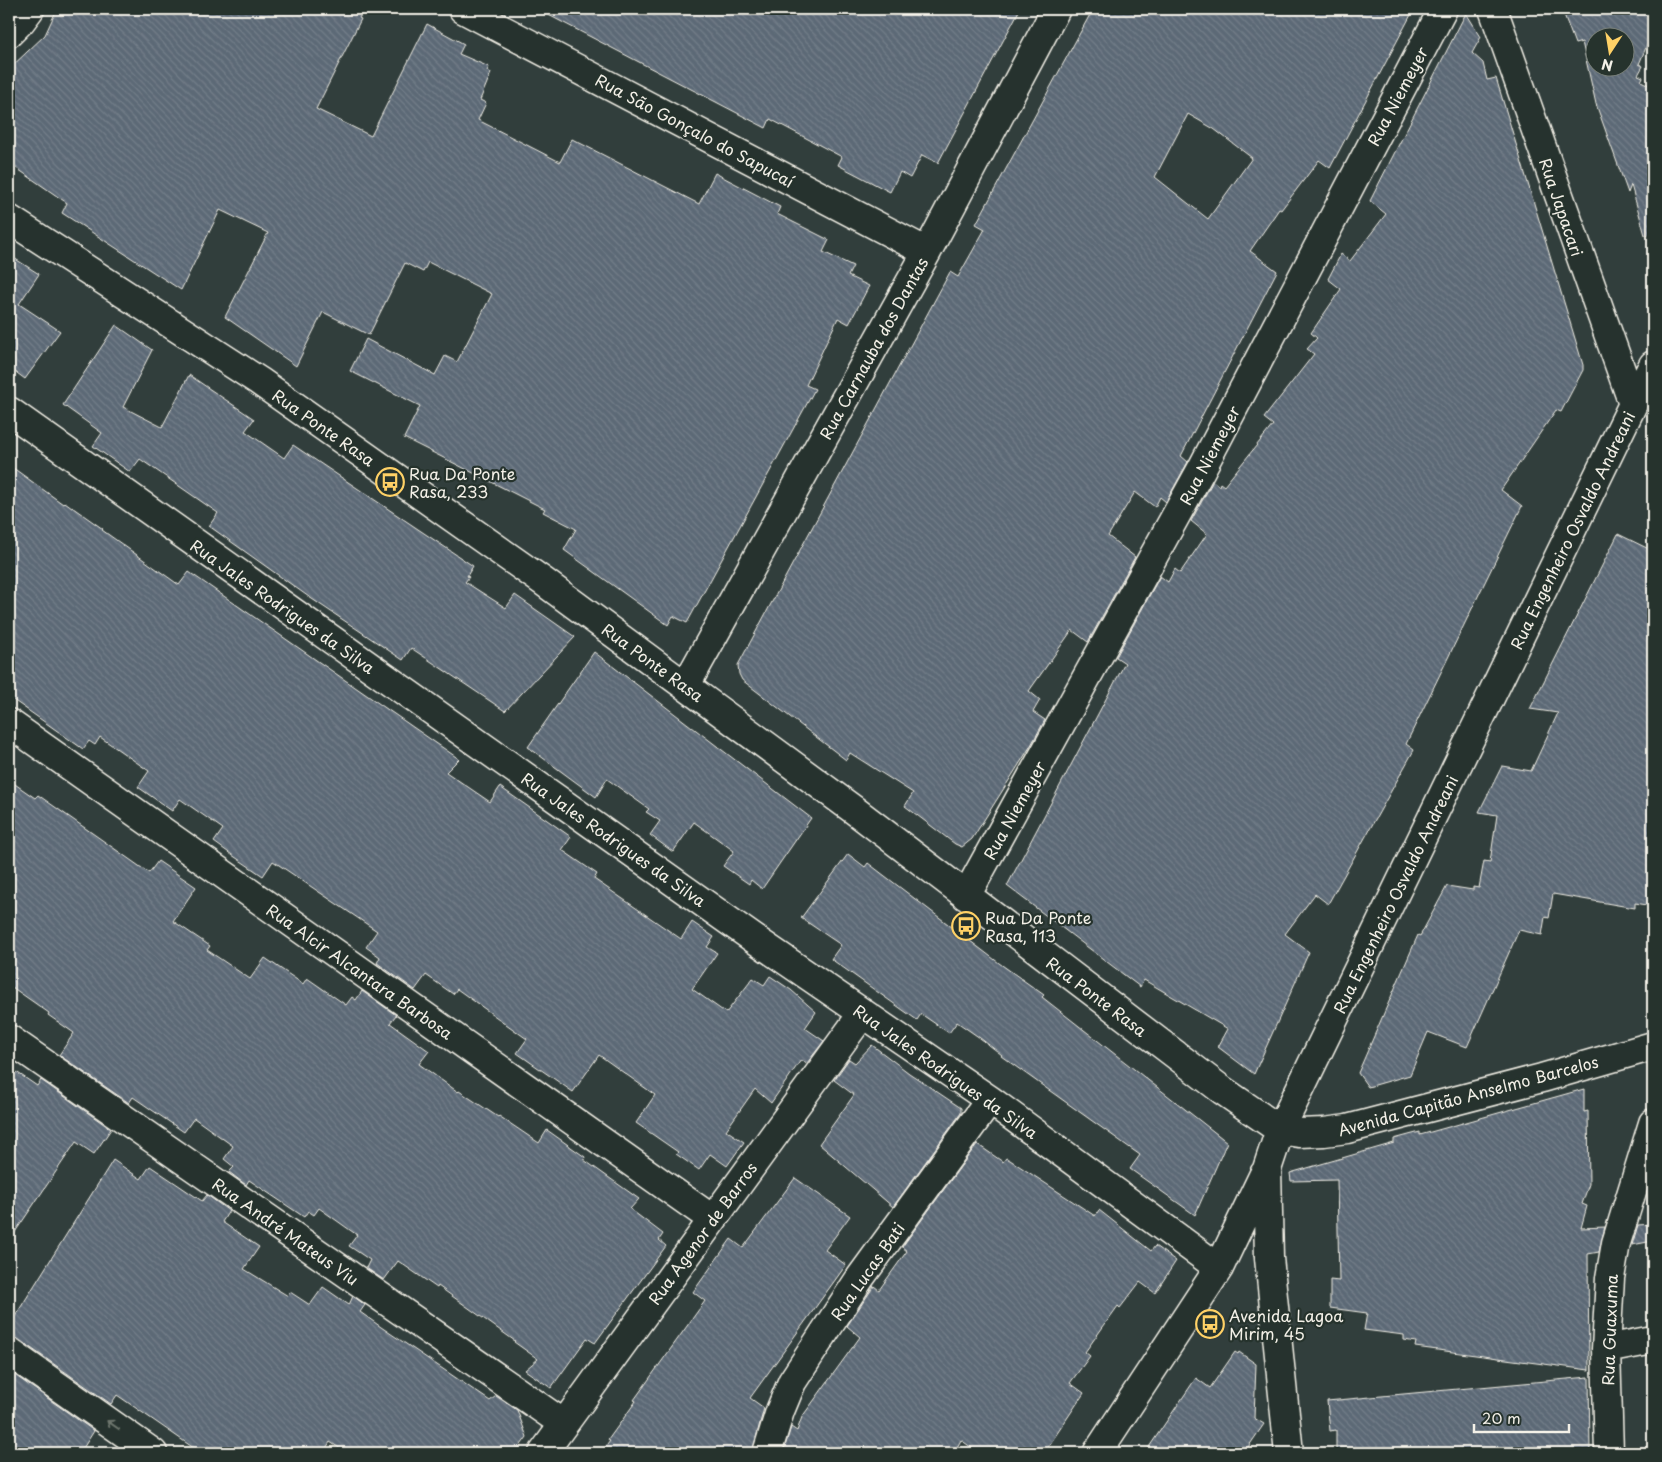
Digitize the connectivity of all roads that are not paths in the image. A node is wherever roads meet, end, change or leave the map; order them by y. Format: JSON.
{"nodes":[{"id":1,"x":30,"y":9,"type":"edge"},
{"id":2,"x":463,"y":9,"type":"edge"},
{"id":3,"x":1056,"y":9,"type":"edge"},
{"id":4,"x":1443,"y":9,"type":"edge"},
{"id":5,"x":1493,"y":9,"type":"edge"},
{"id":6,"x":9,"y":33,"type":"edge"},
{"id":7,"x":9,"y":218,"type":"edge"},
{"id":8,"x":927,"y":252,"type":"junction"},
{"id":9,"x":1653,"y":365,"type":"edge"},
{"id":10,"x":1632,"y":404,"type":"junction"},
{"id":11,"x":9,"y":411,"type":"edge"},
{"id":12,"x":686,"y":685,"type":"junction"},
{"id":13,"x":9,"y":722,"type":"edge"},
{"id":14,"x":966,"y":896,"type":"junction"},
{"id":15,"x":863,"y":1013,"type":"junction"},
{"id":16,"x":9,"y":1038,"type":"edge"},
{"id":17,"x":1653,"y":1046,"type":"edge"},
{"id":18,"x":990,"y":1100,"type":"junction"},
{"id":19,"x":1653,"y":1123,"type":"edge"},
{"id":20,"x":1280,"y":1130,"type":"junction"},
{"id":21,"x":1267,"y":1169,"type":"junction"},
{"id":22,"x":712,"y":1219,"type":"junction"},
{"id":23,"x":1219,"y":1268,"type":"junction"},
{"id":24,"x":1653,"y":1340,"type":"edge"},
{"id":25,"x":1606,"y":1349,"type":"junction"},
{"id":26,"x":9,"y":1352,"type":"edge"},
{"id":27,"x":564,"y":1424,"type":"junction"},
{"id":28,"x":153,"y":1453,"type":"edge"},
{"id":29,"x":543,"y":1453,"type":"edge"},
{"id":30,"x":767,"y":1453,"type":"edge"},
{"id":31,"x":1097,"y":1453,"type":"edge"},
{"id":32,"x":1289,"y":1453,"type":"edge"},
{"id":33,"x":1608,"y":1453,"type":"edge"}],
"edges":[{"from":1,"to":6,"type":"street"},
{"from":2,"to":8,"type":"street","name":"Rua São Gonçalo do Sapucaí"},
{"from":3,"to":8,"type":"street","name":"Rua Carnauba dos Dantas"},
{"from":4,"to":14,"type":"street","name":"Rua Niemeyer"},
{"from":5,"to":10,"type":"street","name":"Rua Japacari"},
{"from":7,"to":12,"type":"street","name":"Rua Ponte Rasa"},
{"from":8,"to":12,"type":"street","name":"Rua Carnauba dos Dantas"},
{"from":9,"to":10,"type":"street","name":"Rua Engenheiro Osvaldo Andreani"},
{"from":10,"to":20,"type":"street","name":"Rua Engenheiro Osvaldo Andreani"},
{"from":11,"to":15,"type":"street","name":"Rua Jales Rodrigues da Silva"},
{"from":12,"to":14,"type":"street","name":"Rua Ponte Rasa"},
{"from":13,"to":22,"type":"street","name":"Rua Alcir Alcantara Barbosa"},
{"from":14,"to":20,"type":"street","name":"Rua Ponte Rasa"},
{"from":15,"to":18,"type":"street","name":"Rua Jales Rodrigues da Silva"},
{"from":15,"to":22,"type":"street","name":"Rua Agenor de Barros"},
{"from":16,"to":27,"type":"street","name":"Rua André Mateus Viu"},
{"from":17,"to":20,"type":"street","name":"Avenida Capitão Anselmo Barcelos"},
{"from":18,"to":23,"type":"street","name":"Rua Jales Rodrigues da Silva"},
{"from":18,"to":30,"type":"street","name":"Rua Lucas Bati"},
{"from":19,"to":25,"type":"street","name":"Rua Guaxuma"},
{"from":20,"to":21,"type":"street","name":"Rua Engenheiro Osvaldo Andreani"},
{"from":21,"to":23,"type":"street"},
{"from":21,"to":32,"type":"street","name":"Rua Engenheiro Osvaldo Andreani"},
{"from":22,"to":27,"type":"street","name":"Rua Agenor de Barros"},
{"from":23,"to":31,"type":"street"},
{"from":24,"to":25,"type":"street"},
{"from":25,"to":33,"type":"street","name":"Rua Guaxuma"},
{"from":28,"to":26,"type":"street","one_way":true},
{"from":27,"to":29,"type":"street","name":"Rua Agenor de Barros"}]}
